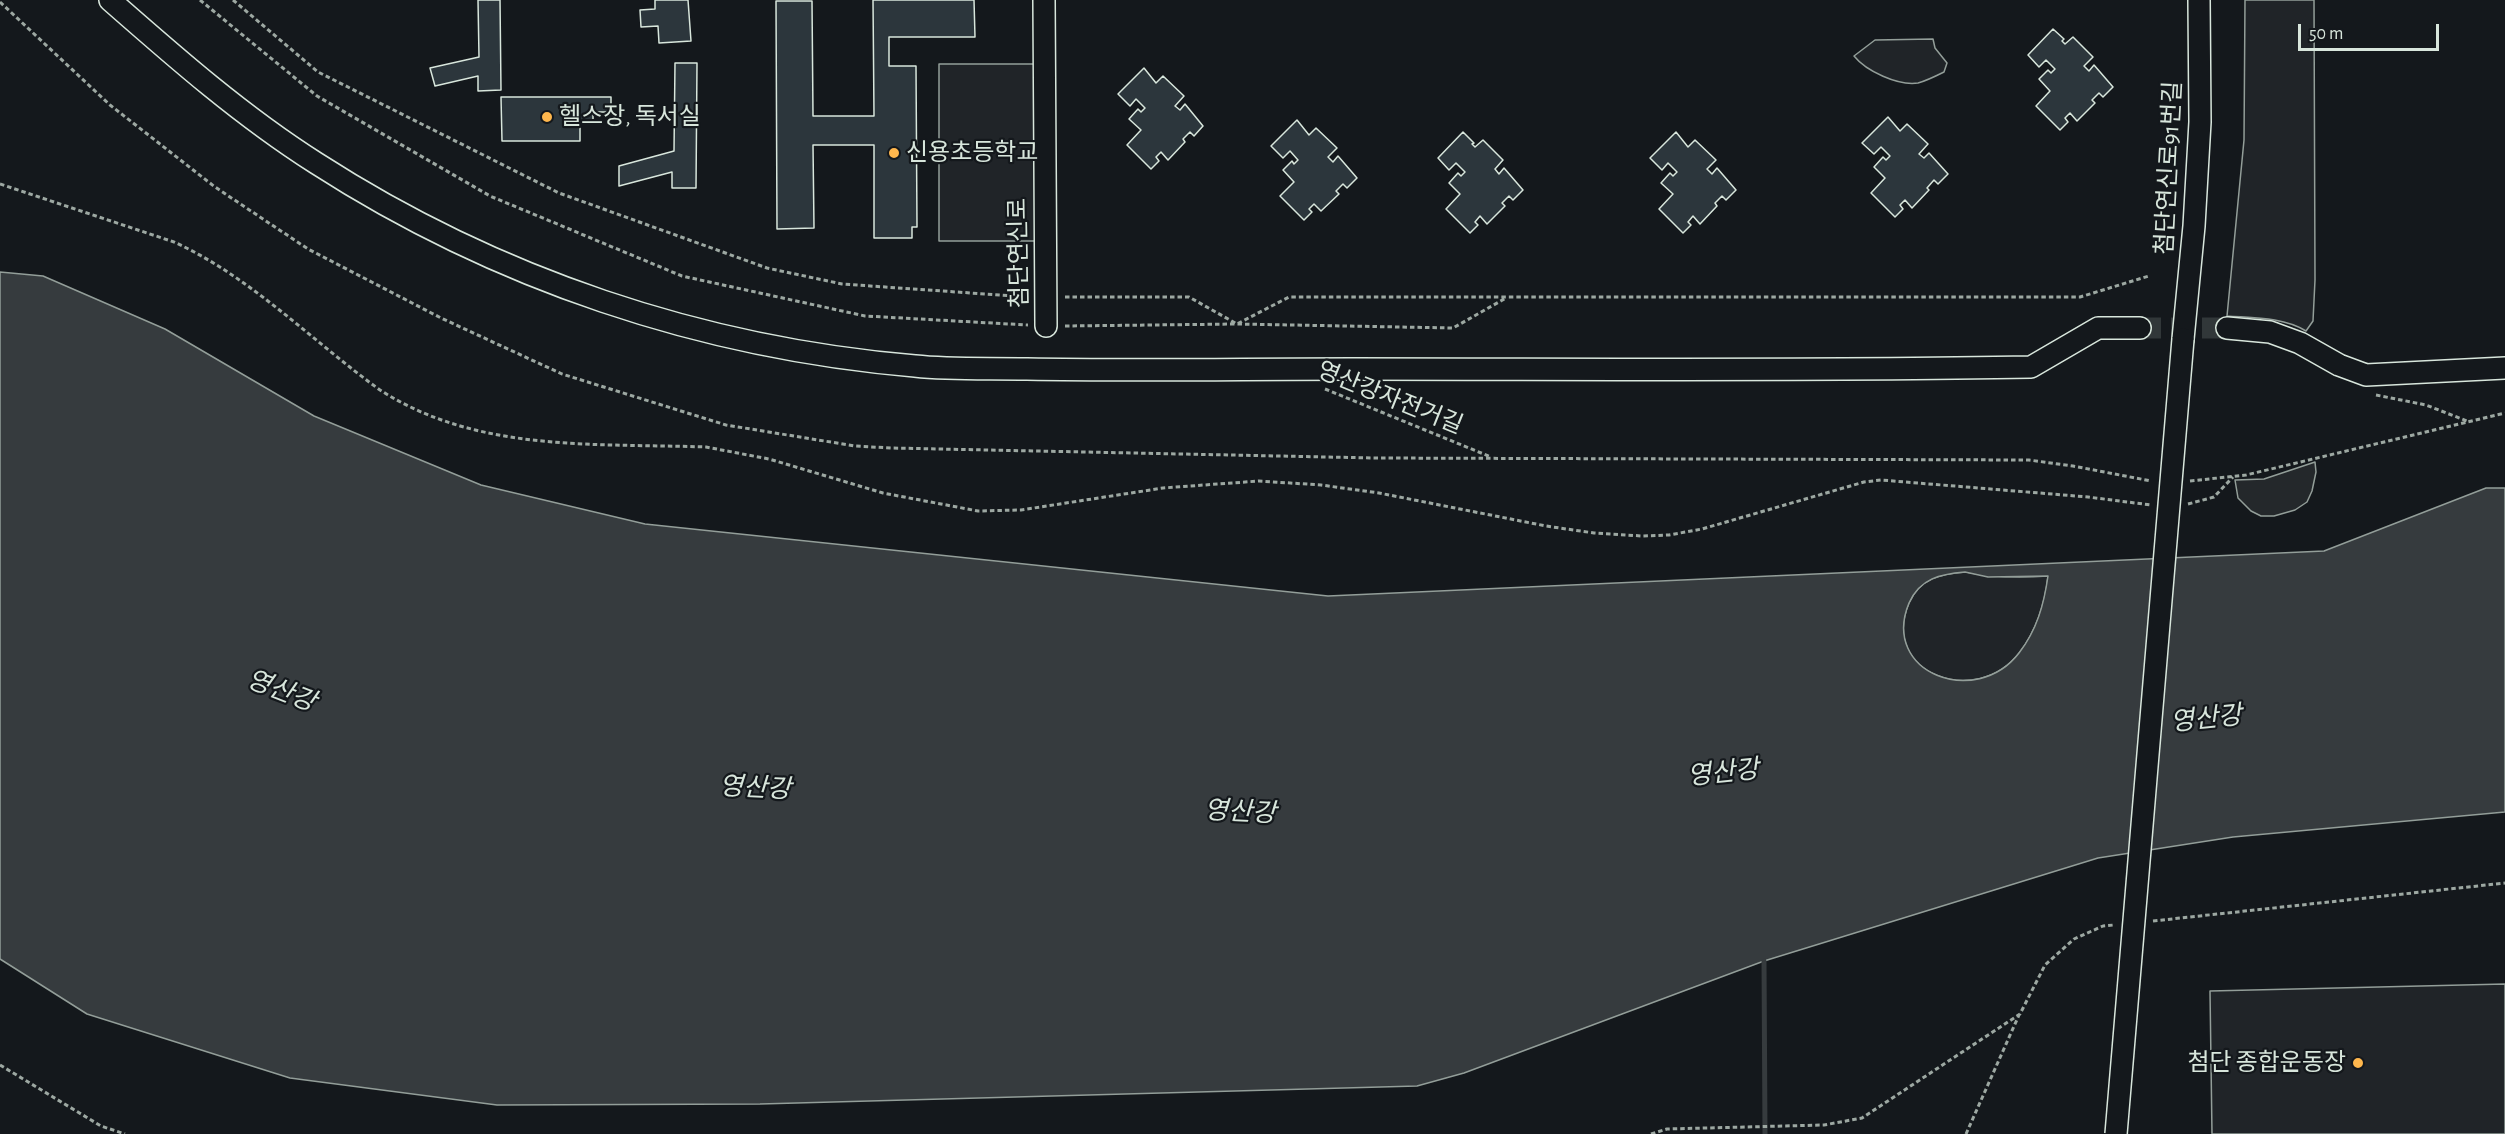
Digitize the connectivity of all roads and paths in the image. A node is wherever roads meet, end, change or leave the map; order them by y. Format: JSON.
{"nodes":[{"id":1,"x":110,"y":0,"type":"edge"},
{"id":2,"x":200,"y":0,"type":"edge"},
{"id":3,"x":233,"y":0,"type":"edge"},
{"id":4,"x":1044,"y":0,"type":"edge"},
{"id":5,"x":2199,"y":0,"type":"edge"},
{"id":6,"x":0,"y":184,"type":"edge"},
{"id":7,"x":2150,"y":276,"type":"dead end"},
{"id":8,"x":1044,"y":297,"type":"junction"},
{"id":9,"x":1507,"y":297,"type":"junction"},
{"id":10,"x":1237,"y":324,"type":"junction"},
{"id":11,"x":1046,"y":326,"type":"junction"},
{"id":12,"x":2140,"y":328,"type":"tunnel mouth"},
{"id":13,"x":2227,"y":328,"type":"tunnel mouth"},
{"id":14,"x":2505,"y":368,"type":"edge"},
{"id":15,"x":1318,"y":387,"type":"dead end"},
{"id":16,"x":2373,"y":394,"type":"dead end"},
{"id":17,"x":2469,"y":421,"type":"dead end"},
{"id":18,"x":1493,"y":458,"type":"dead end"},
{"id":19,"x":2233,"y":477,"type":"dead end"},
{"id":20,"x":2160,"y":505,"type":"dead end"},
{"id":21,"x":2180,"y":505,"type":"dead end"},
{"id":22,"x":2020,"y":1014,"type":"dead end"},
{"id":23,"x":0,"y":1065,"type":"edge"},
{"id":24,"x":1782,"y":1126,"type":"dead end"},
{"id":25,"x":125,"y":1134,"type":"edge"},
{"id":26,"x":1651,"y":1134,"type":"edge"},
{"id":27,"x":1966,"y":1134,"type":"edge"},
{"id":28,"x":2116,"y":1134,"type":"edge"}],
"edges":[{"from":1,"to":12,"type":"street"},
{"from":2,"to":11,"type":"path"},
{"from":3,"to":8,"type":"path"},
{"from":4,"to":8,"type":"street","name":"첨단연신로"},
{"from":5,"to":28,"type":"street","name":"첨단연신로91번길","bridge":true},
{"from":6,"to":20,"type":"path"},
{"from":7,"to":9,"type":"path"},
{"from":8,"to":10,"type":"path"},
{"from":8,"to":11,"type":"street","name":"첨단연신로"},
{"from":9,"to":10,"type":"path"},
{"from":9,"to":10,"type":"path"},
{"from":10,"to":11,"type":"path"},
{"from":13,"to":14,"type":"street"},
{"from":15,"to":18,"type":"path","name":"영산강자전거길"},
{"from":16,"to":17,"type":"path"},
{"from":19,"to":21,"type":"path"},
{"from":22,"to":27,"type":"path"},
{"from":23,"to":25,"type":"path"},
{"from":24,"to":26,"type":"path"}]}
